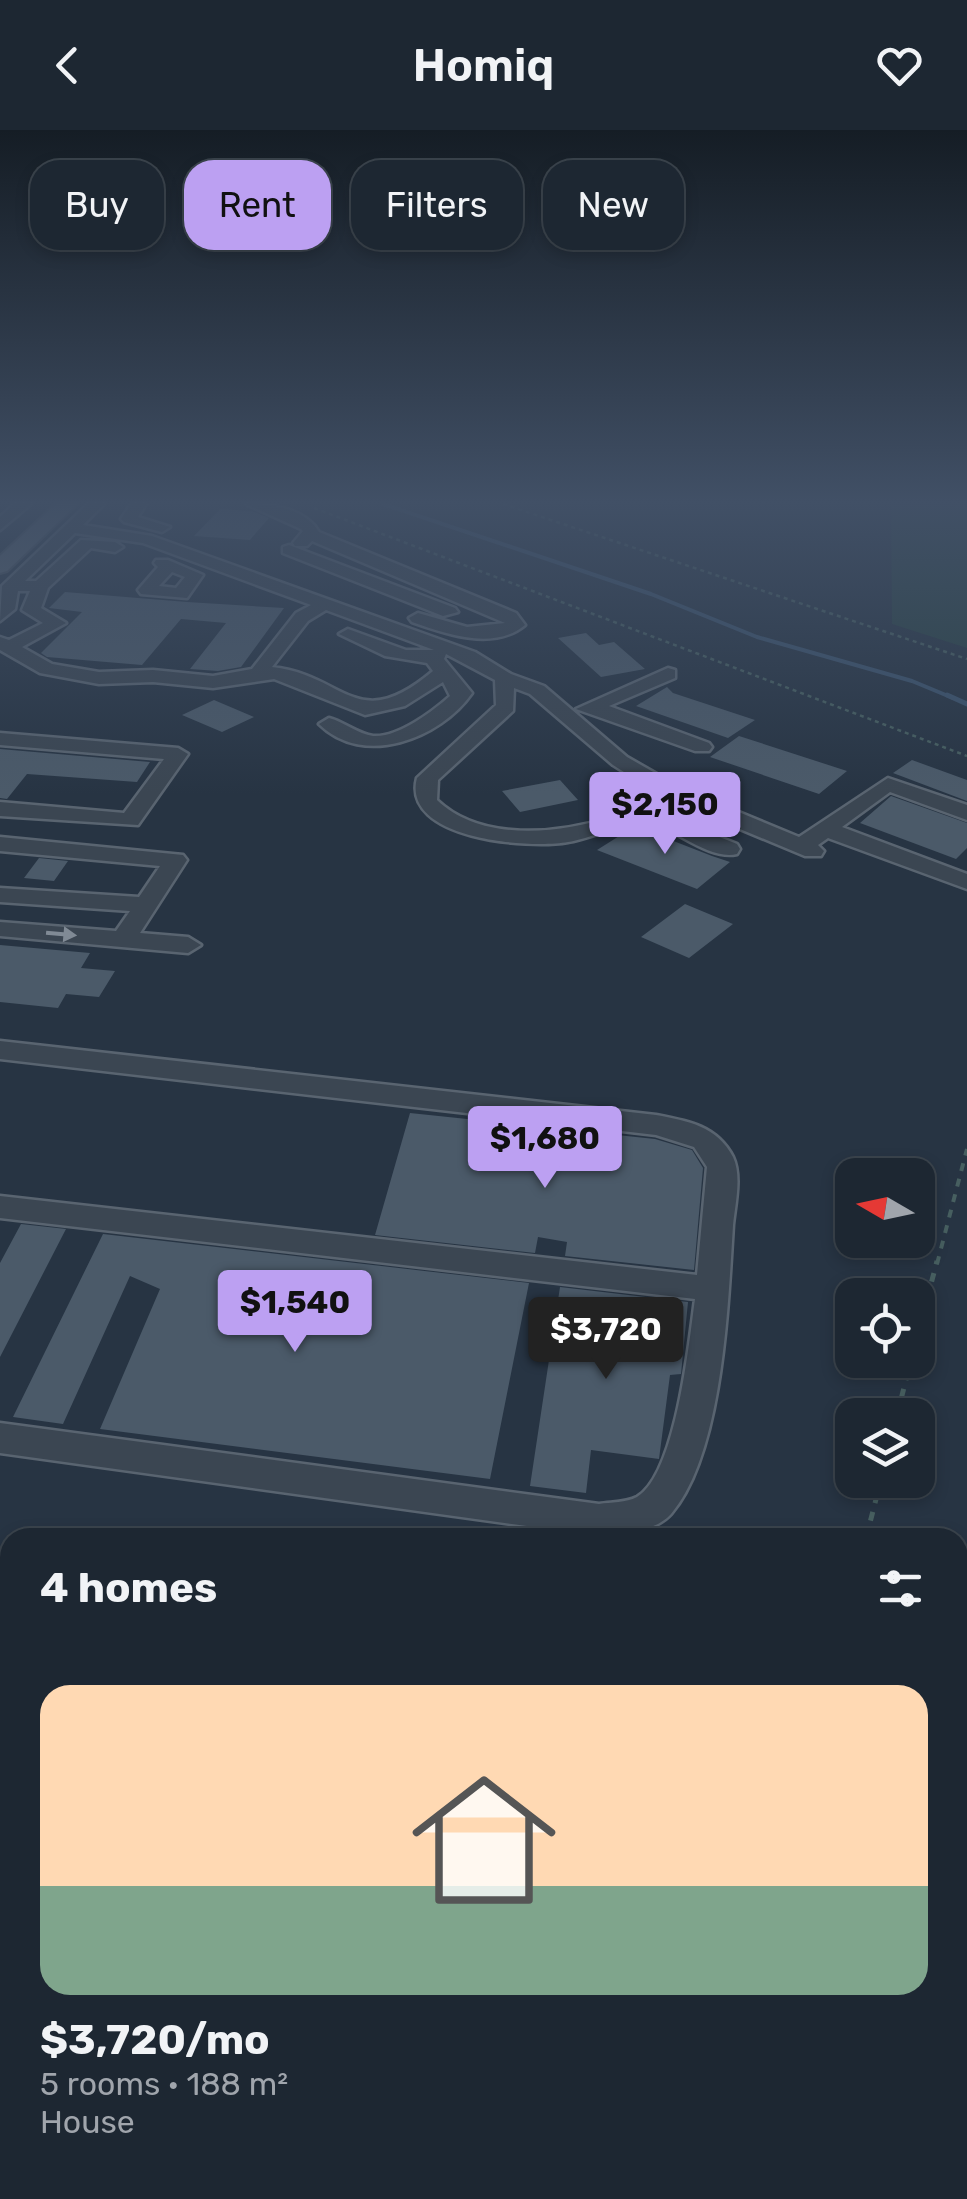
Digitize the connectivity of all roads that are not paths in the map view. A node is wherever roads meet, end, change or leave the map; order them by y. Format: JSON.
{"nodes":[{"id":1,"x":35,"y":601,"type":"edge"},
{"id":2,"x":277,"y":601,"type":"edge"},
{"id":3,"x":374,"y":601,"type":"edge"},
{"id":4,"x":396,"y":601,"type":"edge"},
{"id":5,"x":468,"y":601,"type":"edge"},
{"id":6,"x":312,"y":611,"type":"junction"},
{"id":7,"x":503,"y":632,"type":"junction"},
{"id":8,"x":4,"y":644,"type":"edge"},
{"id":9,"x":442,"y":659,"type":"junction"},
{"id":10,"x":258,"y":673,"type":"junction"},
{"id":11,"x":668,"y":674,"type":"dead end"},
{"id":12,"x":504,"y":678,"type":"junction"},
{"id":13,"x":596,"y":708,"type":"junction"},
{"id":14,"x":564,"y":714,"type":"junction"},
{"id":15,"x":329,"y":724,"type":"dead end"},
{"id":16,"x":0,"y":739,"type":"edge"},
{"id":17,"x":702,"y":747,"type":"dead end"},
{"id":18,"x":675,"y":794,"type":"junction"},
{"id":19,"x":0,"y":810,"type":"edge"},
{"id":20,"x":647,"y":813,"type":"junction"},
{"id":21,"x":967,"y":813,"type":"edge"},
{"id":22,"x":826,"y":829,"type":"junction"},
{"id":23,"x":729,"y":849,"type":"dead end"},
{"id":24,"x":12,"y":851,"type":"edge"},
{"id":25,"x":967,"y":882,"type":"edge"},
{"id":26,"x":0,"y":894,"type":"edge"},
{"id":27,"x":146,"y":905,"type":"junction"},
{"id":28,"x":0,"y":929,"type":"edge"},
{"id":29,"x":123,"y":940,"type":"junction"},
{"id":30,"x":188,"y":946,"type":"dead end"},
{"id":31,"x":0,"y":1050,"type":"edge"},
{"id":32,"x":0,"y":1207,"type":"edge"},
{"id":33,"x":711,"y":1289,"type":"junction"},
{"id":34,"x":0,"y":1438,"type":"edge"}],
"edges":[{"from":1,"to":8,"type":"street"},
{"from":2,"to":6,"type":"street"},
{"from":3,"to":7,"type":"street"},
{"from":4,"to":7,"type":"street"},
{"from":5,"to":7,"type":"street"},
{"from":6,"to":9,"type":"street"},
{"from":6,"to":10,"type":"street"},
{"from":8,"to":10,"type":"street"},
{"from":9,"to":10,"type":"street"},
{"from":9,"to":12,"type":"street"},
{"from":9,"to":15,"type":"street"},
{"from":11,"to":13,"type":"street"},
{"from":12,"to":14,"type":"street"},
{"from":12,"to":20,"type":"street"},
{"from":13,"to":14,"type":"street"},
{"from":13,"to":17,"type":"street"},
{"from":14,"to":18,"type":"street"},
{"from":16,"to":19,"type":"street"},
{"from":18,"to":20,"type":"street"},
{"from":18,"to":22,"type":"street"},
{"from":20,"to":23,"type":"street"},
{"from":21,"to":22,"type":"street"},
{"from":22,"to":25,"type":"street"},
{"from":24,"to":27,"type":"street"},
{"from":26,"to":27,"type":"street"},
{"from":27,"to":29,"type":"street"},
{"from":28,"to":29,"type":"street","one_way":true},
{"from":29,"to":30,"type":"street"},
{"from":31,"to":33,"type":"street"},
{"from":32,"to":33,"type":"street"},
{"from":33,"to":34,"type":"street"}]}
